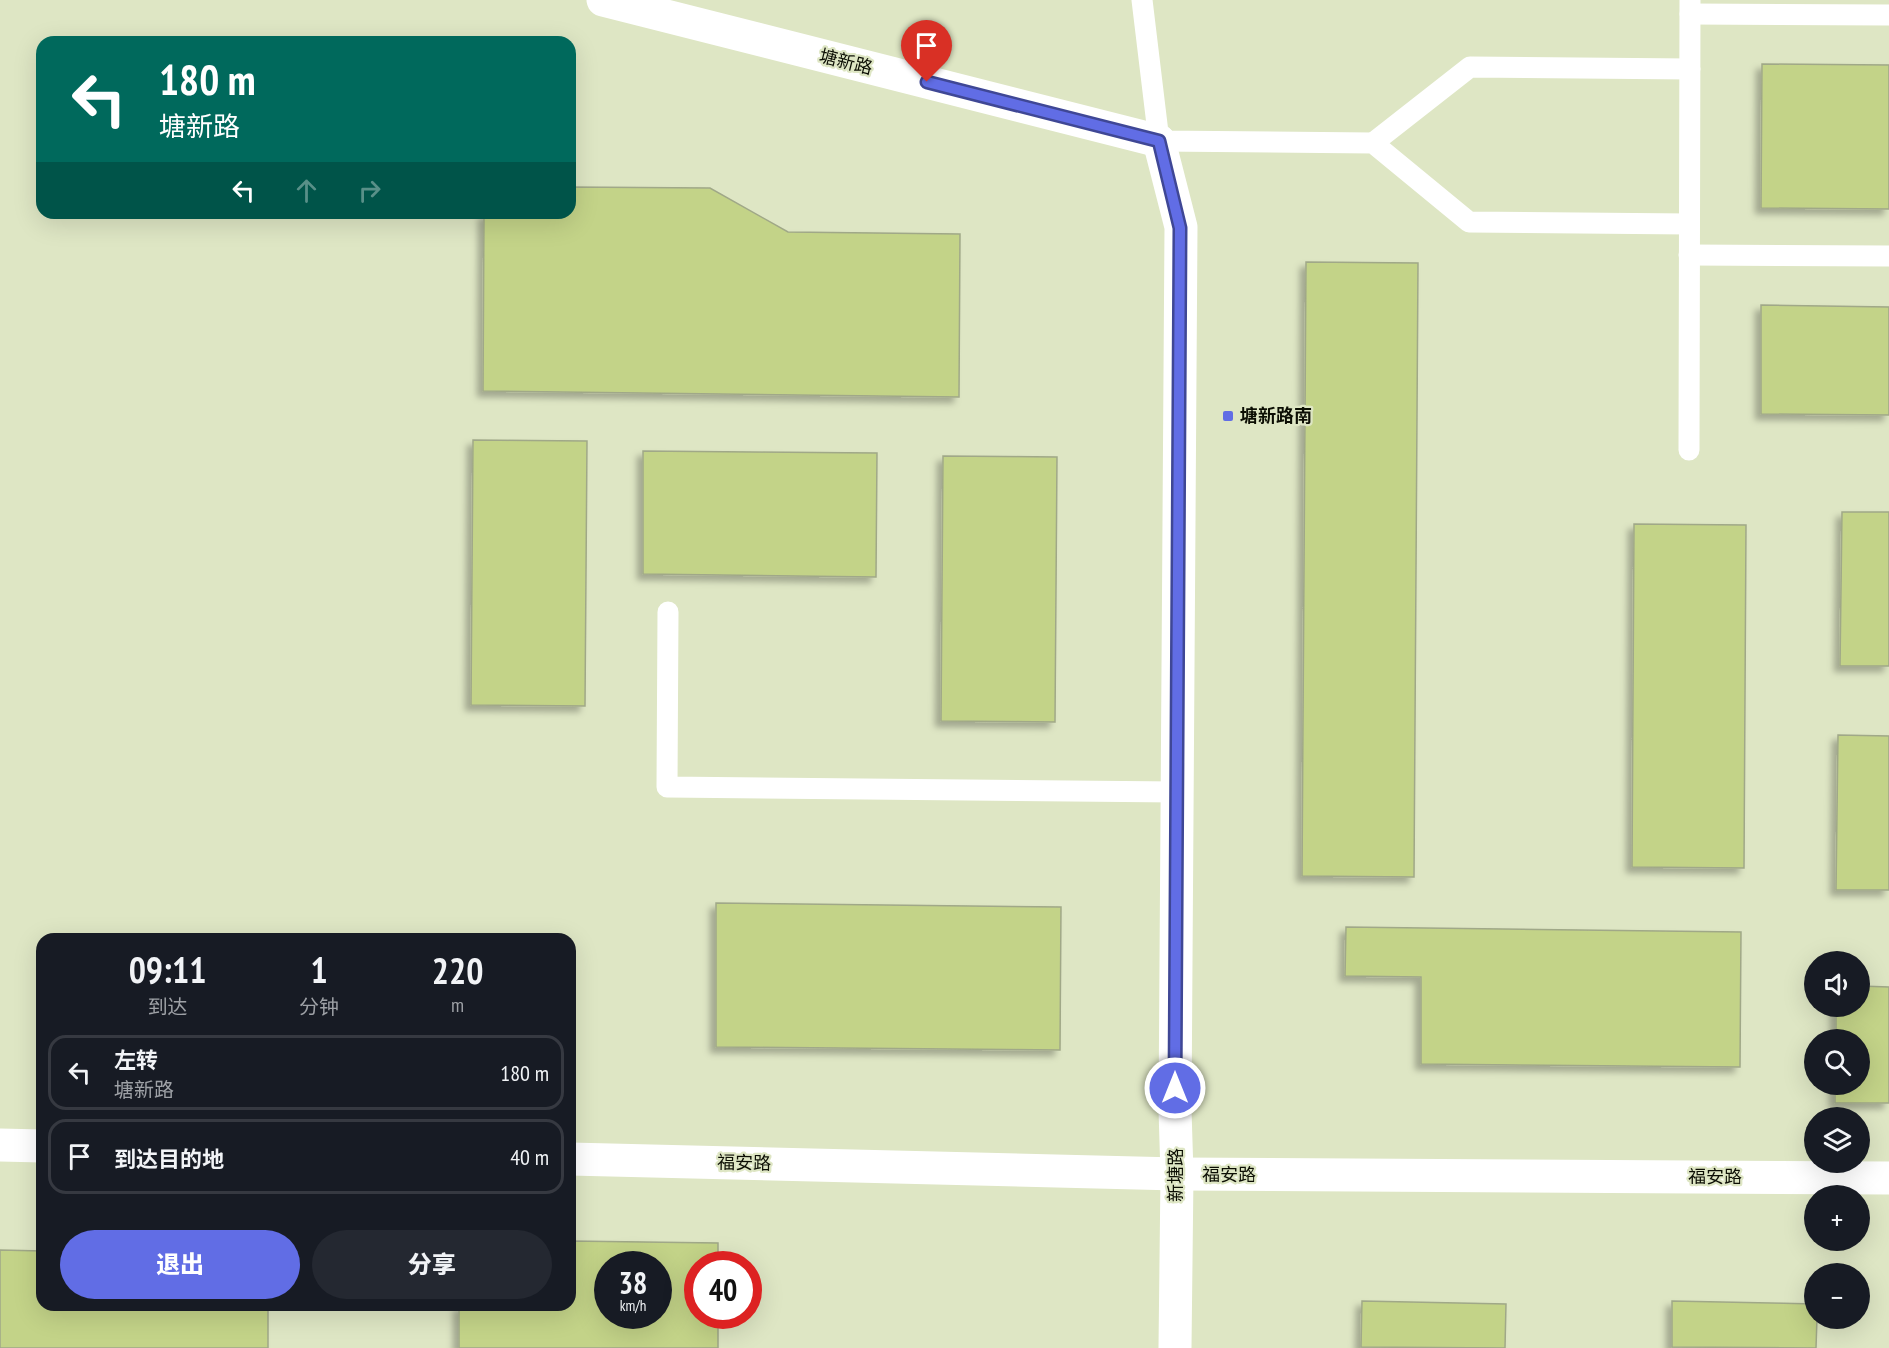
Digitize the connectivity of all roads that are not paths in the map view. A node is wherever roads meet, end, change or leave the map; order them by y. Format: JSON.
{"nodes":[{"id":1,"x":603,"y":0,"type":"edge"},
{"id":2,"x":1142,"y":0,"type":"edge"},
{"id":3,"x":1690,"y":7,"type":"edge"},
{"id":4,"x":1889,"y":15,"type":"edge"},
{"id":5,"x":1690,"y":69,"type":"junction"},
{"id":6,"x":1159,"y":141,"type":"junction"},
{"id":7,"x":1373,"y":143,"type":"junction"},
{"id":8,"x":1689,"y":224,"type":"junction"},
{"id":9,"x":1689,"y":255,"type":"junction"},
{"id":10,"x":1889,"y":256,"type":"edge"},
{"id":11,"x":1689,"y":450,"type":"dead end"},
{"id":12,"x":668,"y":612,"type":"dead end"},
{"id":13,"x":1177,"y":792,"type":"junction"},
{"id":14,"x":0,"y":1145,"type":"edge"},
{"id":15,"x":36,"y":1146,"type":"edge"},
{"id":16,"x":576,"y":1159,"type":"edge"},
{"id":17,"x":1177,"y":1174,"type":"junction"},
{"id":18,"x":1889,"y":1178,"type":"edge"},
{"id":19,"x":1175,"y":1348,"type":"edge"}],
"edges":[{"from":1,"to":6,"type":"street","name":"塘新路"},
{"from":2,"to":6,"type":"lane"},
{"from":3,"to":4,"type":"lane"},
{"from":3,"to":5,"type":"lane"},
{"from":5,"to":7,"type":"lane"},
{"from":5,"to":8,"type":"lane"},
{"from":6,"to":7,"type":"lane"},
{"from":6,"to":13,"type":"street","name":"新塘路"},
{"from":7,"to":8,"type":"lane"},
{"from":8,"to":9,"type":"lane"},
{"from":9,"to":10,"type":"lane"},
{"from":9,"to":11,"type":"lane"},
{"from":12,"to":13,"type":"lane"},
{"from":13,"to":17,"type":"street","name":"新塘路"},
{"from":14,"to":15,"type":"street"},
{"from":16,"to":17,"type":"street","name":"福安路"},
{"from":17,"to":18,"type":"street","name":"福安路"},
{"from":17,"to":19,"type":"street","name":"新塘路"}]}
